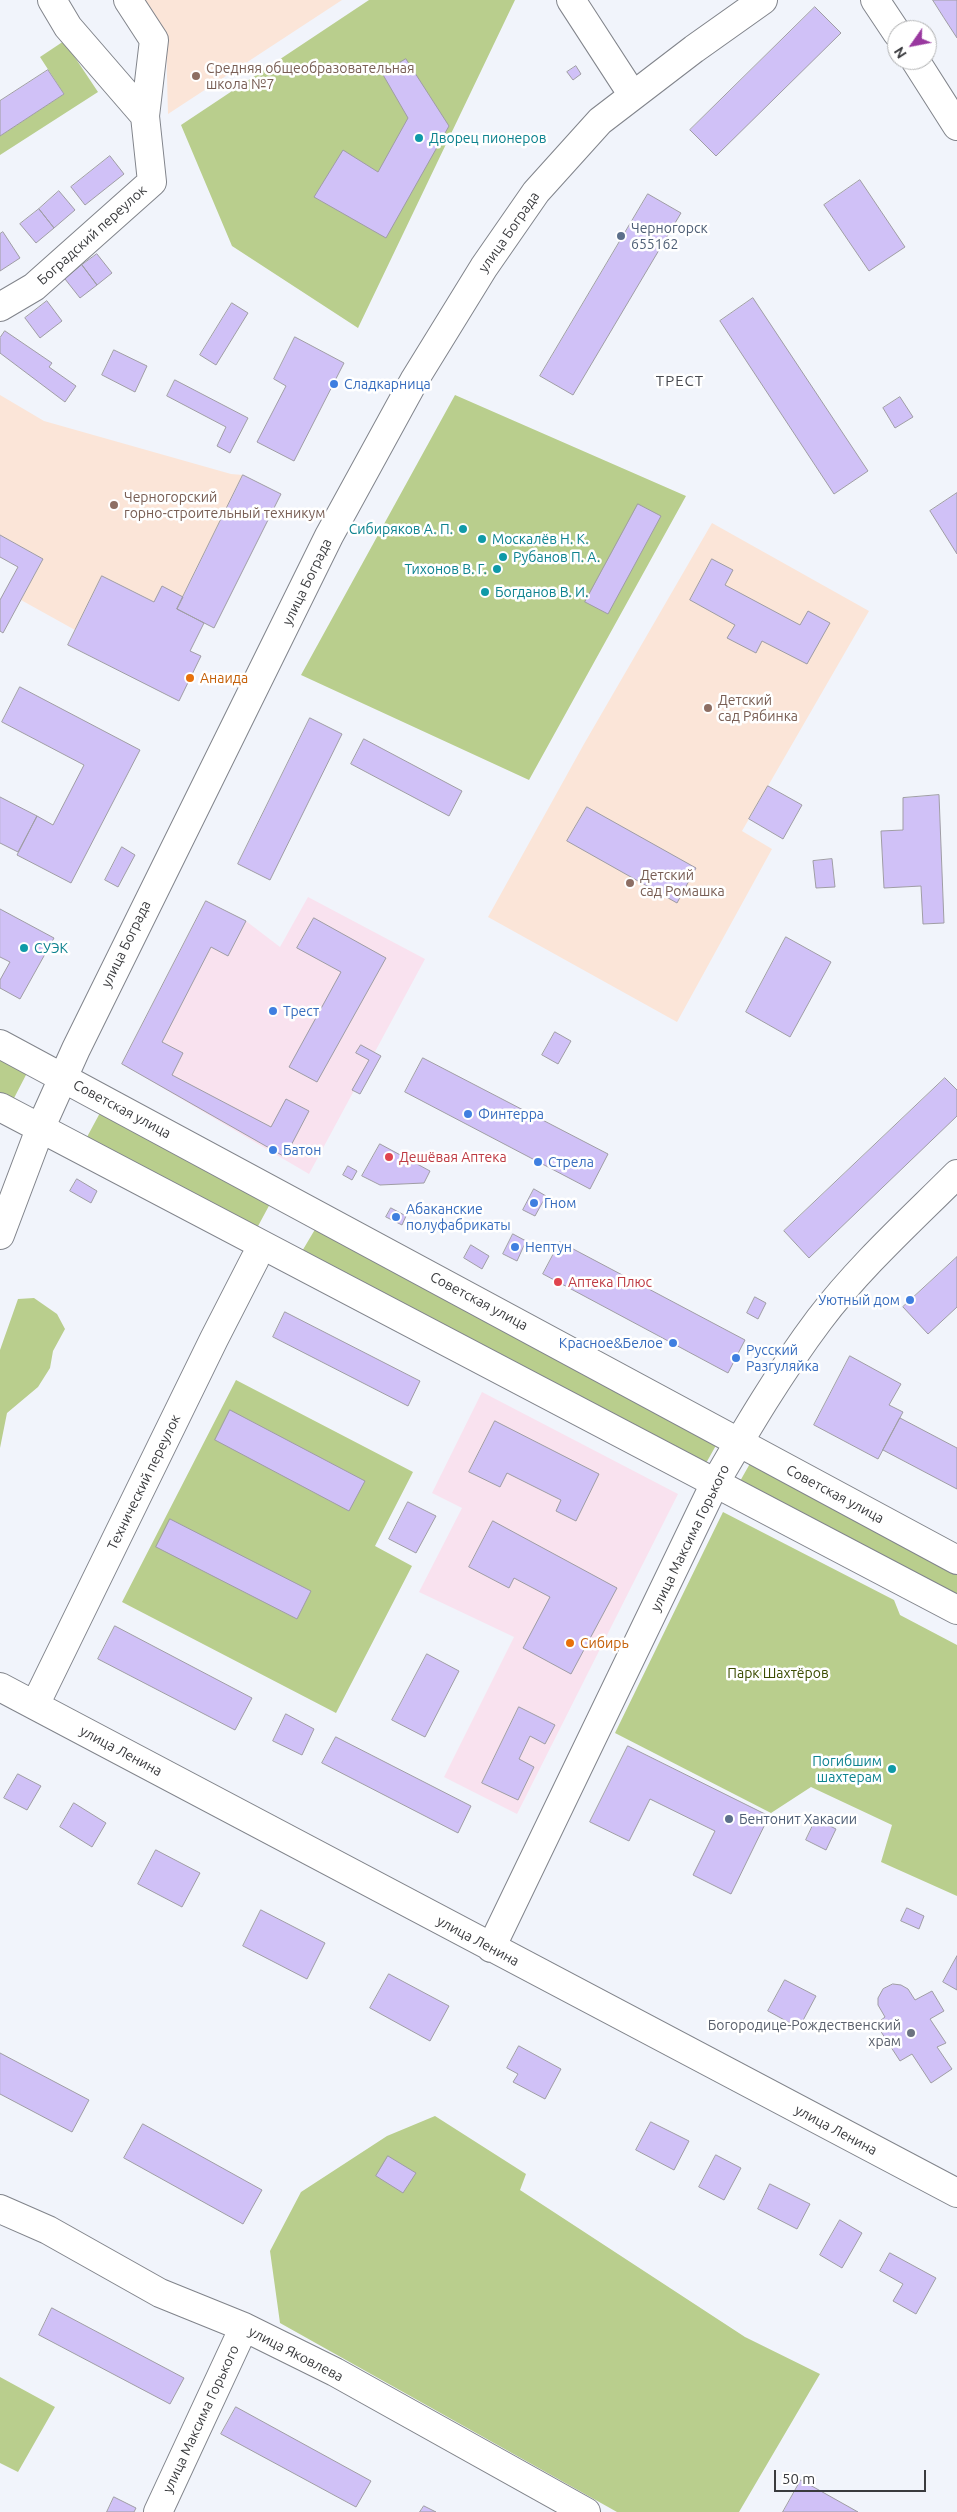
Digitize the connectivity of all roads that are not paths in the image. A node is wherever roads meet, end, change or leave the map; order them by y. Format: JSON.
{"nodes":[{"id":1,"x":52,"y":0,"type":"edge"},
{"id":2,"x":128,"y":0,"type":"edge"},
{"id":3,"x":571,"y":0,"type":"edge"},
{"id":4,"x":763,"y":0,"type":"edge"},
{"id":5,"x":875,"y":0,"type":"edge"},
{"id":6,"x":888,"y":20,"type":"edge"},
{"id":7,"x":921,"y":70,"type":"edge"},
{"id":8,"x":632,"y":94,"type":"junction"},
{"id":9,"x":145,"y":116,"type":"junction"},
{"id":10,"x":957,"y":126,"type":"edge"},
{"id":11,"x":0,"y":307,"type":"edge"},
{"id":12,"x":0,"y":1044,"type":"edge"},
{"id":13,"x":63,"y":1078,"type":"junction"},
{"id":14,"x":0,"y":1107,"type":"edge"},
{"id":15,"x":40,"y":1129,"type":"junction"},
{"id":16,"x":957,"y":1174,"type":"edge"},
{"id":17,"x":0,"y":1235,"type":"edge"},
{"id":18,"x":256,"y":1259,"type":"dead end"},
{"id":19,"x":739,"y":1441,"type":"junction"},
{"id":20,"x":715,"y":1484,"type":"junction"},
{"id":21,"x":957,"y":1560,"type":"edge"},
{"id":22,"x":957,"y":1610,"type":"edge"},
{"id":23,"x":0,"y":1687,"type":"edge"},
{"id":24,"x":35,"y":1705,"type":"junction"},
{"id":25,"x":491,"y":1948,"type":"junction"},
{"id":26,"x":957,"y":2193,"type":"edge"},
{"id":27,"x":0,"y":2209,"type":"edge"},
{"id":28,"x":244,"y":2327,"type":"junction"},
{"id":29,"x":158,"y":2512,"type":"edge"},
{"id":30,"x":586,"y":2512,"type":"edge"}],
"edges":[{"from":1,"to":9,"type":"street"},
{"from":2,"to":9,"type":"street"},
{"from":3,"to":8,"type":"street"},
{"from":4,"to":8,"type":"street","name":"улица Бограда"},
{"from":5,"to":6,"type":"street"},
{"from":7,"to":10,"type":"street"},
{"from":8,"to":13,"type":"street","name":"улица Бограда"},
{"from":9,"to":11,"type":"street","name":"Боградский переулок"},
{"from":12,"to":13,"type":"street","name":"Советская улица"},
{"from":13,"to":15,"type":"street","name":"улица Бограда"},
{"from":13,"to":19,"type":"street","name":"Советская улица"},
{"from":14,"to":15,"type":"street"},
{"from":15,"to":17,"type":"street","name":"улица Бограда"},
{"from":15,"to":20,"type":"street"},
{"from":16,"to":19,"type":"street","name":"улица Максима Горького"},
{"from":18,"to":24,"type":"street","name":"Технический переулок"},
{"from":19,"to":20,"type":"street","name":"улица Максима Горького"},
{"from":19,"to":21,"type":"street","name":"Советская улица"},
{"from":20,"to":22,"type":"street"},
{"from":20,"to":25,"type":"street","name":"улица Максима Горького"},
{"from":23,"to":24,"type":"street","name":"улица Ленина"},
{"from":24,"to":25,"type":"street","name":"улица Ленина"},
{"from":25,"to":26,"type":"street","name":"улица Ленина"},
{"from":27,"to":28,"type":"street","name":"улица Яковлева"},
{"from":28,"to":29,"type":"street","name":"улица Максима Горького"},
{"from":28,"to":30,"type":"street","name":"улица Яковлева"}]}
